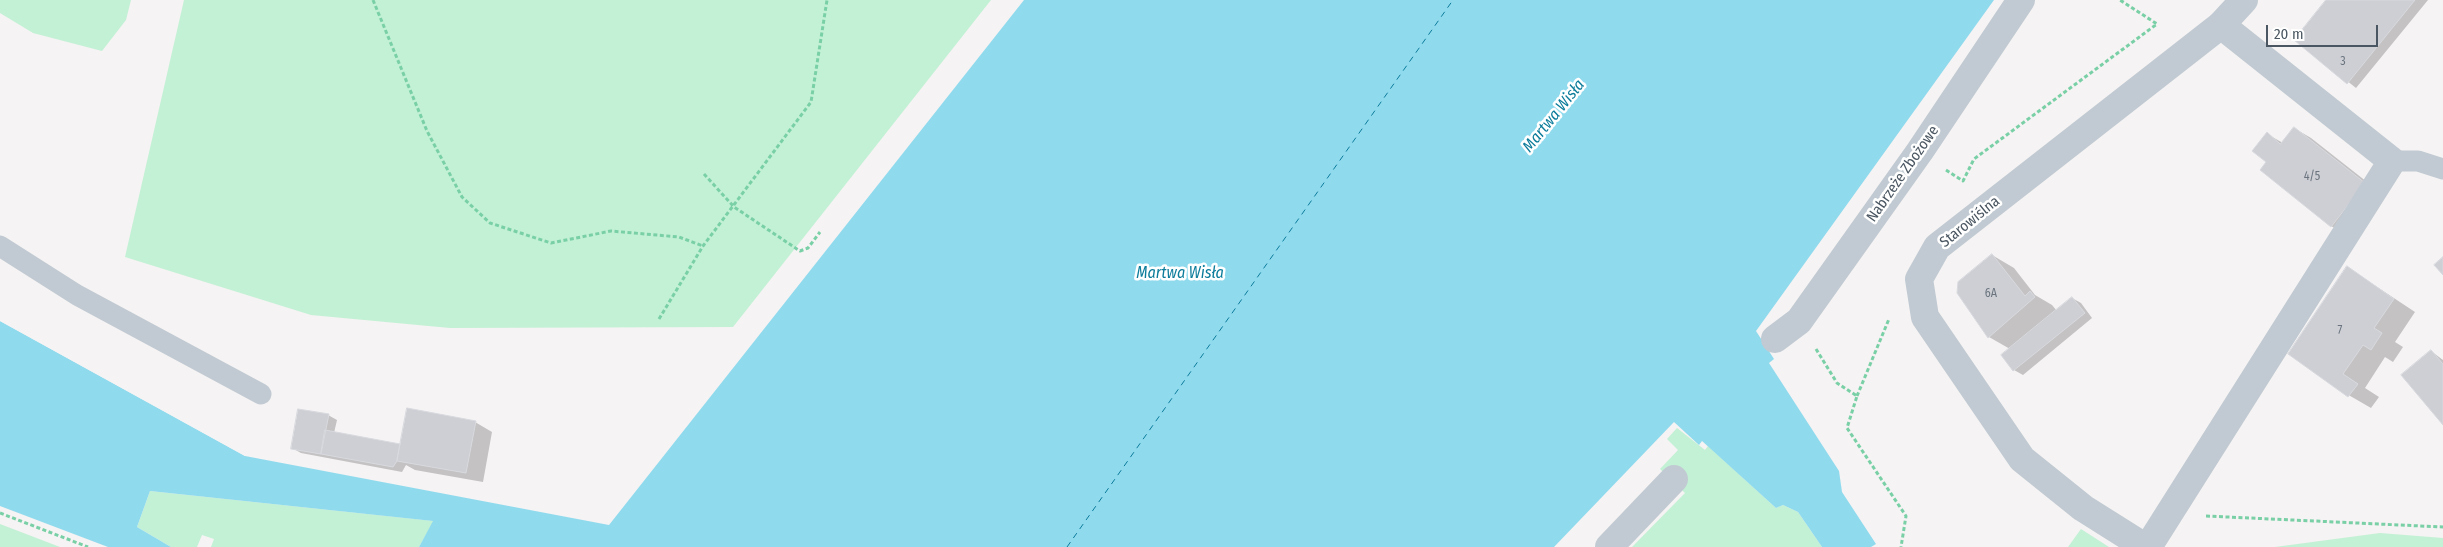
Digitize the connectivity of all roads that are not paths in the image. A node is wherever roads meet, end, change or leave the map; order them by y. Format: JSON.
{"nodes":[{"id":1,"x":2020,"y":0,"type":"edge"},
{"id":2,"x":2244,"y":0,"type":"edge"},
{"id":3,"x":2221,"y":25,"type":"junction"},
{"id":4,"x":2392,"y":161,"type":"junction"},
{"id":5,"x":2443,"y":168,"type":"edge"},
{"id":6,"x":0,"y":246,"type":"edge"},
{"id":7,"x":1775,"y":339,"type":"dead end"},
{"id":8,"x":261,"y":394,"type":"dead end"},
{"id":9,"x":1674,"y":479,"type":"dead end"},
{"id":10,"x":1609,"y":547,"type":"edge"},
{"id":11,"x":2146,"y":547,"type":"edge"}],
"edges":[{"from":1,"to":7,"type":"street","name":"Nabrzeże Zbożowe"},
{"from":2,"to":3,"type":"street","name":"Starowiślna"},
{"from":3,"to":4,"type":"street"},
{"from":3,"to":11,"type":"street","name":"Starowiślna"},
{"from":4,"to":5,"type":"lane"},
{"from":4,"to":11,"type":"street","name":"Starowiślna"},
{"from":6,"to":8,"type":"lane"},
{"from":9,"to":10,"type":"street"}]}
